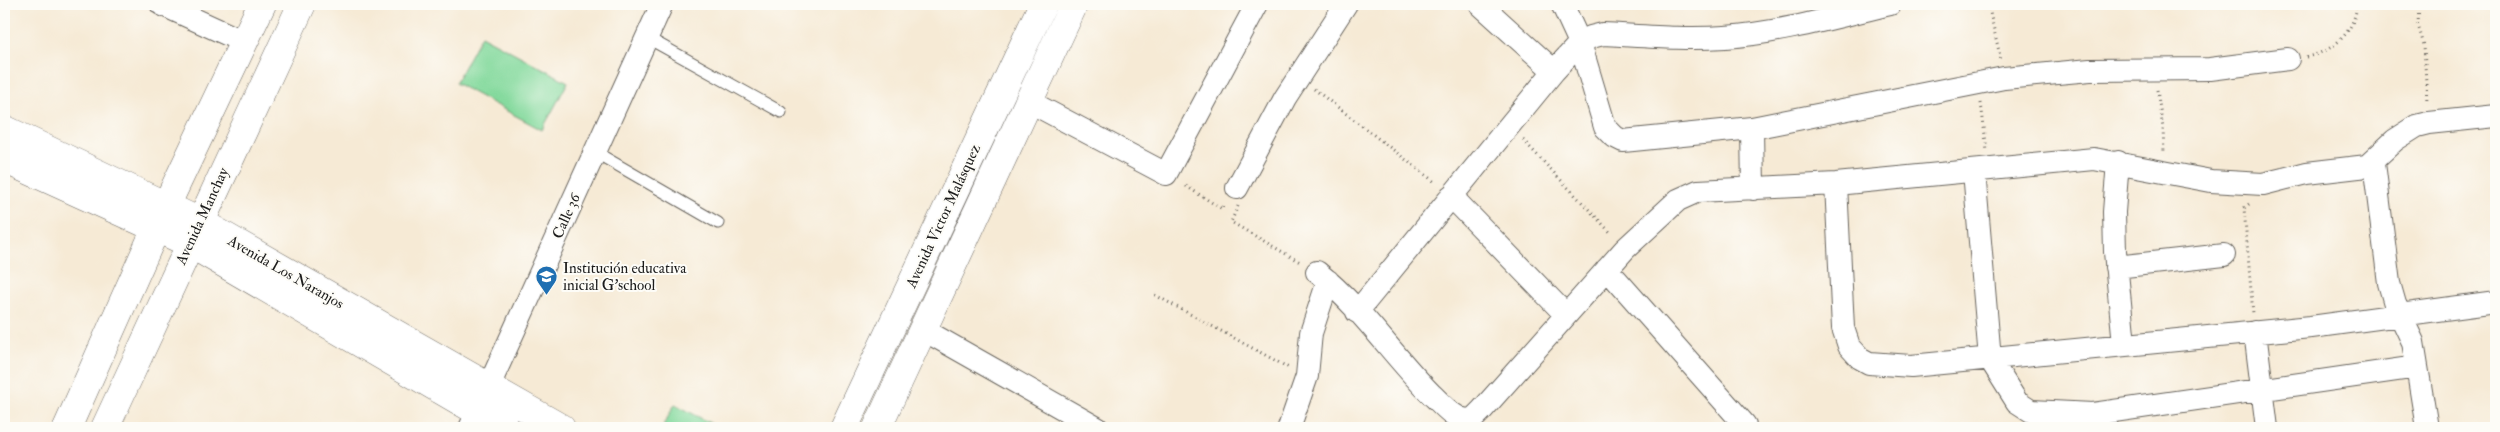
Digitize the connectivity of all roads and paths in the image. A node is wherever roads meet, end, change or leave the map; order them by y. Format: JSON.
{"nodes":[{"id":1,"x":161,"y":4,"type":"edge"},
{"id":2,"x":262,"y":4,"type":"edge"},
{"id":3,"x":302,"y":4,"type":"edge"},
{"id":4,"x":662,"y":4,"type":"edge"},
{"id":5,"x":1074,"y":4,"type":"edge"},
{"id":6,"x":1257,"y":4,"type":"edge"},
{"id":7,"x":1346,"y":4,"type":"edge"},
{"id":8,"x":1480,"y":4,"type":"edge"},
{"id":9,"x":1562,"y":4,"type":"edge"},
{"id":10,"x":1890,"y":4,"type":"edge"},
{"id":11,"x":1988,"y":4,"type":"edge"},
{"id":12,"x":2357,"y":4,"type":"edge"},
{"id":13,"x":2418,"y":4,"type":"edge"},
{"id":14,"x":1040,"y":5,"type":"edge"},
{"id":15,"x":646,"y":37,"type":"junction"},
{"id":16,"x":244,"y":42,"type":"junction"},
{"id":17,"x":1580,"y":43,"type":"junction"},
{"id":18,"x":2288,"y":59,"type":"joint"},
{"id":19,"x":2002,"y":66,"type":"dead end"},
{"id":20,"x":2159,"y":70,"type":"junction"},
{"id":21,"x":1554,"y":71,"type":"junction"},
{"id":22,"x":1309,"y":85,"type":"dead end"},
{"id":23,"x":1980,"y":95,"type":"dead end"},
{"id":24,"x":1030,"y":102,"type":"junction"},
{"id":25,"x":2427,"y":104,"type":"dead end"},
{"id":26,"x":781,"y":112,"type":"dead end"},
{"id":27,"x":2496,"y":116,"type":"edge"},
{"id":28,"x":1752,"y":128,"type":"junction"},
{"id":29,"x":4,"y":129,"type":"edge"},
{"id":30,"x":1520,"y":137,"type":"dead end"},
{"id":31,"x":595,"y":152,"type":"junction"},
{"id":32,"x":4,"y":159,"type":"edge"},
{"id":33,"x":2118,"y":162,"type":"junction"},
{"id":34,"x":2374,"y":162,"type":"junction"},
{"id":35,"x":1981,"y":164,"type":"junction"},
{"id":36,"x":2160,"y":172,"type":"junction"},
{"id":37,"x":1836,"y":184,"type":"junction"},
{"id":38,"x":1186,"y":186,"type":"dead end"},
{"id":39,"x":1753,"y":189,"type":"junction"},
{"id":40,"x":1445,"y":191,"type":"junction"},
{"id":41,"x":1232,"y":195,"type":"junction"},
{"id":42,"x":2244,"y":208,"type":"dead end"},
{"id":43,"x":162,"y":218,"type":"junction"},
{"id":44,"x":718,"y":223,"type":"dead end"},
{"id":45,"x":195,"y":233,"type":"junction"},
{"id":46,"x":1613,"y":235,"type":"dead end"},
{"id":47,"x":2224,"y":255,"type":"dead end"},
{"id":48,"x":2116,"y":267,"type":"junction"},
{"id":49,"x":1606,"y":269,"type":"junction"},
{"id":50,"x":1323,"y":277,"type":"junction"},
{"id":51,"x":1155,"y":295,"type":"dead end"},
{"id":52,"x":2496,"y":302,"type":"edge"},
{"id":53,"x":1357,"y":312,"type":"junction"},
{"id":54,"x":1566,"y":315,"type":"junction"},
{"id":55,"x":2400,"y":316,"type":"junction"},
{"id":56,"x":924,"y":330,"type":"junction"},
{"id":57,"x":2255,"y":332,"type":"junction"},
{"id":58,"x":2124,"y":344,"type":"junction"},
{"id":59,"x":1990,"y":359,"type":"junction"},
{"id":60,"x":2417,"y":367,"type":"junction"},
{"id":61,"x":1298,"y":373,"type":"dead end"},
{"id":62,"x":488,"y":387,"type":"junction"},
{"id":63,"x":2260,"y":389,"type":"junction"},
{"id":64,"x":473,"y":420,"type":"edge"},
{"id":65,"x":1446,"y":420,"type":"edge"},
{"id":66,"x":1295,"y":425,"type":"edge"},
{"id":67,"x":1745,"y":425,"type":"dead end"},
{"id":68,"x":66,"y":428,"type":"edge"},
{"id":69,"x":105,"y":428,"type":"edge"},
{"id":70,"x":506,"y":428,"type":"edge"},
{"id":71,"x":561,"y":428,"type":"edge"},
{"id":72,"x":844,"y":428,"type":"edge"},
{"id":73,"x":877,"y":428,"type":"edge"},
{"id":74,"x":1097,"y":428,"type":"edge"},
{"id":75,"x":2267,"y":428,"type":"edge"},
{"id":76,"x":2427,"y":428,"type":"edge"}],
"edges":[{"from":1,"to":16,"type":"street"},
{"from":2,"to":16,"type":"street"},
{"from":3,"to":45,"type":"street","name":"Avenida Manchay"},
{"from":4,"to":15,"type":"street","name":"Calle 36"},
{"from":5,"to":24,"type":"street","name":"Avenida Victor Malásquez"},
{"from":6,"to":24,"type":"street"},
{"from":7,"to":41,"type":"street"},
{"from":8,"to":21,"type":"street"},
{"from":9,"to":17,"type":"street"},
{"from":10,"to":17,"type":"street"},
{"from":11,"to":19,"type":"path"},
{"from":12,"to":18,"type":"path"},
{"from":13,"to":25,"type":"path"},
{"from":14,"to":72,"type":"street","name":"Avenida Victor Malásquez"},
{"from":15,"to":26,"type":"lane"},
{"from":15,"to":31,"type":"street","name":"Calle 36"},
{"from":16,"to":43,"type":"street"},
{"from":17,"to":21,"type":"street"},
{"from":17,"to":28,"type":"street"},
{"from":18,"to":20,"type":"street"},
{"from":20,"to":28,"type":"street"},
{"from":20,"to":36,"type":"path"},
{"from":21,"to":40,"type":"street"},
{"from":22,"to":40,"type":"path"},
{"from":23,"to":35,"type":"path"},
{"from":24,"to":56,"type":"street","name":"Avenida Victor Malásquez"},
{"from":27,"to":34,"type":"street"},
{"from":28,"to":39,"type":"street"},
{"from":29,"to":43,"type":"street","name":"Avenida Los Naranjos"},
{"from":30,"to":46,"type":"path"},
{"from":31,"to":44,"type":"lane"},
{"from":31,"to":62,"type":"street","name":"Calle 36"},
{"from":32,"to":43,"type":"street","name":"Avenida Los Naranjos"},
{"from":33,"to":35,"type":"street"},
{"from":33,"to":36,"type":"street"},
{"from":33,"to":48,"type":"street"},
{"from":34,"to":36,"type":"street"},
{"from":34,"to":55,"type":"street"},
{"from":35,"to":37,"type":"street"},
{"from":35,"to":59,"type":"street"},
{"from":37,"to":39,"type":"street"},
{"from":37,"to":59,"type":"street"},
{"from":38,"to":41,"type":"path"},
{"from":39,"to":49,"type":"street"},
{"from":40,"to":53,"type":"street"},
{"from":40,"to":54,"type":"street"},
{"from":41,"to":50,"type":"path"},
{"from":42,"to":57,"type":"path"},
{"from":43,"to":45,"type":"street","name":"Avenida Los Naranjos"},
{"from":43,"to":68,"type":"street"},
{"from":45,"to":62,"type":"street","name":"Avenida Los Naranjos"},
{"from":45,"to":64,"type":"street","name":"Avenida Los Naranjos"},
{"from":45,"to":69,"type":"street","name":"Avenida Manchay"},
{"from":47,"to":48,"type":"street"},
{"from":48,"to":58,"type":"street"},
{"from":49,"to":54,"type":"street"},
{"from":49,"to":67,"type":"street"},
{"from":50,"to":53,"type":"street"},
{"from":50,"to":66,"type":"street"},
{"from":51,"to":61,"type":"path"},
{"from":52,"to":55,"type":"street"},
{"from":53,"to":65,"type":"street"},
{"from":54,"to":65,"type":"street"},
{"from":55,"to":57,"type":"street"},
{"from":55,"to":60,"type":"street"},
{"from":56,"to":73,"type":"street","name":"Avenida Victor Malásquez"},
{"from":56,"to":74,"type":"street"},
{"from":57,"to":58,"type":"street"},
{"from":57,"to":63,"type":"street"},
{"from":58,"to":59,"type":"street"},
{"from":59,"to":63,"type":"street"},
{"from":60,"to":63,"type":"street"},
{"from":60,"to":76,"type":"street"},
{"from":62,"to":64,"type":"street","name":"Calle 36"},
{"from":62,"to":71,"type":"street","name":"Avenida Los Naranjos"},
{"from":63,"to":75,"type":"street"},
{"from":64,"to":70,"type":"street","name":"Avenida Los Naranjos"}]}
